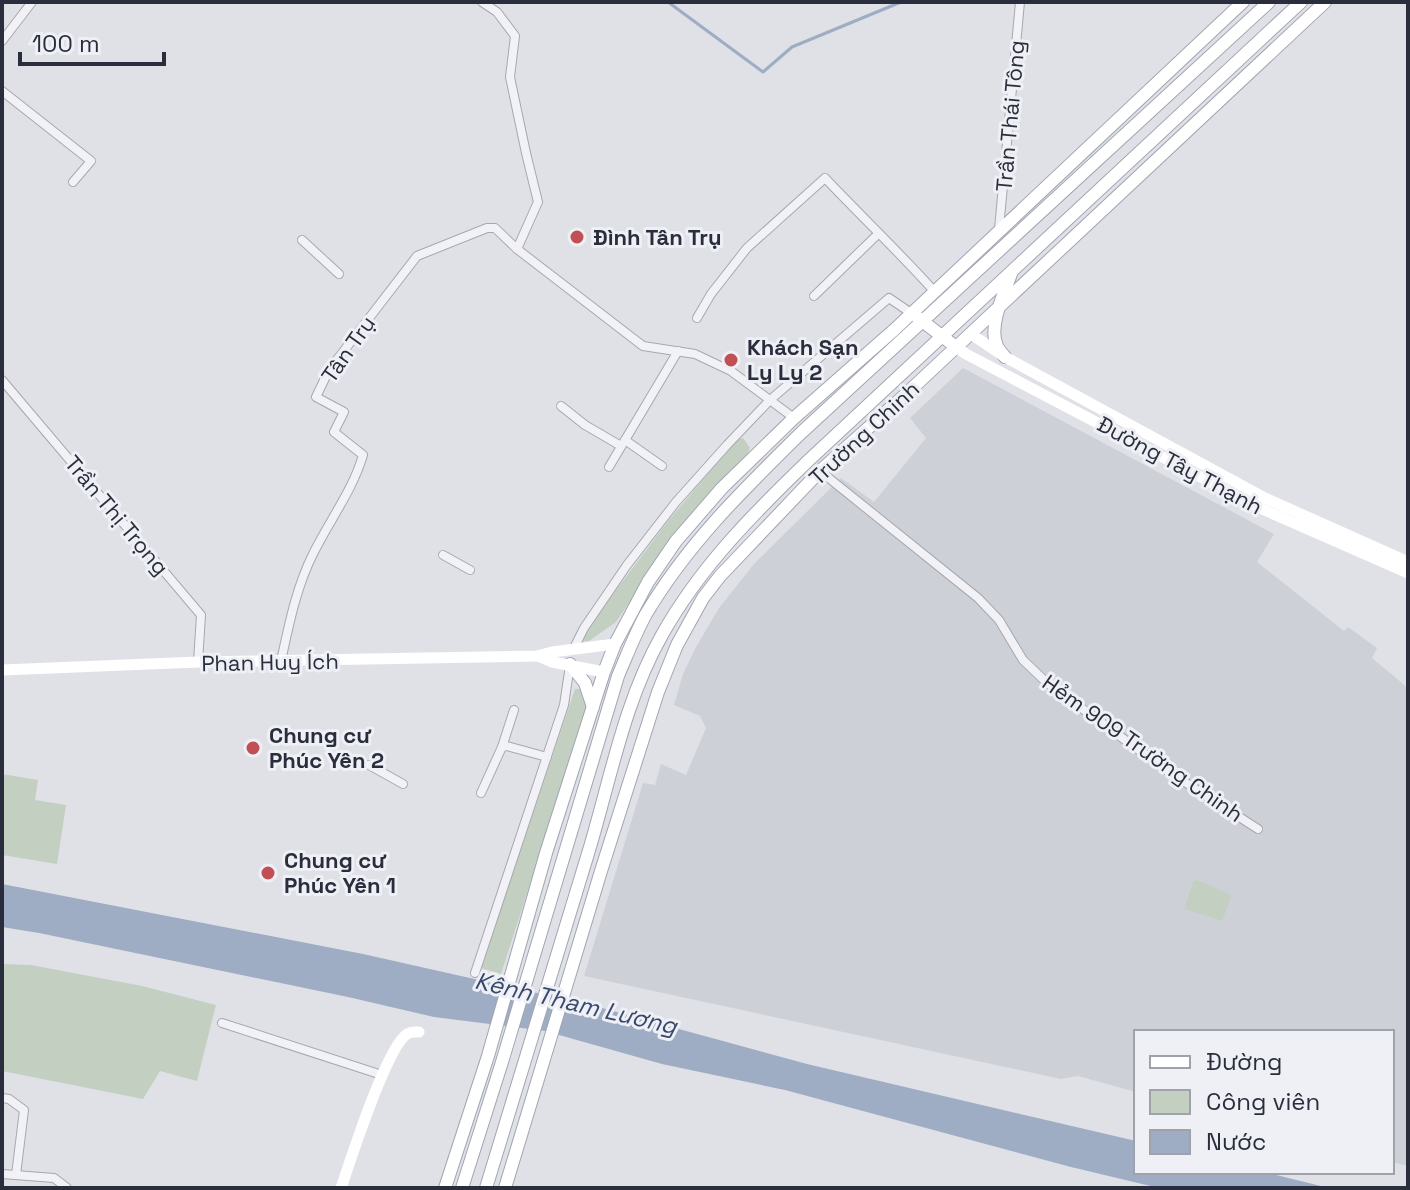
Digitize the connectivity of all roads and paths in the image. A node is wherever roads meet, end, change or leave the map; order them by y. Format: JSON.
{"nodes":[{"id":1,"x":482,"y":2,"type":"edge"},
{"id":2,"x":1020,"y":2,"type":"edge"},
{"id":3,"x":1243,"y":2,"type":"edge"},
{"id":4,"x":1269,"y":2,"type":"edge"},
{"id":5,"x":1301,"y":2,"type":"edge"},
{"id":6,"x":1325,"y":2,"type":"edge"},
{"id":7,"x":27,"y":4,"type":"edge"},
{"id":8,"x":2,"y":41,"type":"edge"},
{"id":9,"x":2,"y":91,"type":"edge"},
{"id":10,"x":1135,"y":102,"type":"junction"},
{"id":11,"x":1147,"y":116,"type":"junction"},
{"id":12,"x":1161,"y":133,"type":"junction"},
{"id":13,"x":1172,"y":146,"type":"junction"},
{"id":14,"x":73,"y":182,"type":"dead end"},
{"id":15,"x":999,"y":230,"type":"junction"},
{"id":16,"x":878,"y":234,"type":"junction"},
{"id":17,"x":302,"y":240,"type":"dead end"},
{"id":18,"x":517,"y":249,"type":"junction"},
{"id":19,"x":1012,"y":271,"type":"junction"},
{"id":20,"x":339,"y":274,"type":"dead end"},
{"id":21,"x":934,"y":291,"type":"junction"},
{"id":22,"x":814,"y":296,"type":"dead end"},
{"id":23,"x":944,"y":302,"type":"junction"},
{"id":24,"x":999,"y":307,"type":"junction"},
{"id":25,"x":911,"y":313,"type":"junction"},
{"id":26,"x":697,"y":318,"type":"dead end"},
{"id":27,"x":924,"y":321,"type":"junction"},
{"id":28,"x":960,"y":321,"type":"junction"},
{"id":29,"x":971,"y":334,"type":"junction"},
{"id":30,"x":943,"y":336,"type":"junction"},
{"id":31,"x":956,"y":347,"type":"junction"},
{"id":32,"x":678,"y":351,"type":"junction"},
{"id":33,"x":1005,"y":357,"type":"junction"},
{"id":34,"x":2,"y":380,"type":"edge"},
{"id":35,"x":770,"y":400,"type":"junction"},
{"id":36,"x":561,"y":406,"type":"dead end"},
{"id":37,"x":794,"y":418,"type":"junction"},
{"id":38,"x":623,"y":443,"type":"junction"},
{"id":39,"x":1184,"y":460,"type":"junction"},
{"id":40,"x":662,"y":466,"type":"dead end"},
{"id":41,"x":609,"y":467,"type":"dead end"},
{"id":42,"x":820,"y":471,"type":"junction"},
{"id":43,"x":1263,"y":503,"type":"junction"},
{"id":44,"x":443,"y":555,"type":"dead end"},
{"id":45,"x":1408,"y":562,"type":"edge"},
{"id":46,"x":470,"y":570,"type":"dead end"},
{"id":47,"x":1408,"y":573,"type":"edge"},
{"id":48,"x":615,"y":644,"type":"junction"},
{"id":49,"x":630,"y":648,"type":"junction"},
{"id":50,"x":573,"y":650,"type":"junction"},
{"id":51,"x":537,"y":656,"type":"junction"},
{"id":52,"x":651,"y":657,"type":"junction"},
{"id":53,"x":281,"y":661,"type":"junction"},
{"id":54,"x":198,"y":662,"type":"junction"},
{"id":55,"x":570,"y":664,"type":"junction"},
{"id":56,"x":668,"y":664,"type":"junction"},
{"id":57,"x":2,"y":670,"type":"edge"},
{"id":58,"x":604,"y":672,"type":"junction"},
{"id":59,"x":618,"y":676,"type":"junction"},
{"id":60,"x":638,"y":683,"type":"junction"},
{"id":61,"x":658,"y":692,"type":"junction"},
{"id":62,"x":593,"y":704,"type":"junction"},
{"id":63,"x":514,"y":710,"type":"dead end"},
{"id":64,"x":599,"y":740,"type":"junction"},
{"id":65,"x":502,"y":747,"type":"junction"},
{"id":66,"x":547,"y":757,"type":"junction"},
{"id":67,"x":369,"y":765,"type":"dead end"},
{"id":68,"x":403,"y":784,"type":"dead end"},
{"id":69,"x":481,"y":793,"type":"dead end"},
{"id":70,"x":1258,"y":829,"type":"dead end"},
{"id":71,"x":546,"y":853,"type":"junction"},
{"id":72,"x":563,"y":858,"type":"junction"},
{"id":73,"x":584,"y":866,"type":"junction"},
{"id":74,"x":601,"y":871,"type":"junction"},
{"id":75,"x":475,"y":973,"type":"dead end"},
{"id":76,"x":222,"y":1023,"type":"dead end"},
{"id":77,"x":419,"y":1032,"type":"dead end"},
{"id":78,"x":382,"y":1075,"type":"junction"},
{"id":79,"x":2,"y":1098,"type":"edge"},
{"id":80,"x":2,"y":1174,"type":"edge"},
{"id":81,"x":16,"y":1175,"type":"junction"},
{"id":82,"x":67,"y":1188,"type":"edge"},
{"id":83,"x":341,"y":1188,"type":"edge"},
{"id":84,"x":445,"y":1188,"type":"edge"},
{"id":85,"x":462,"y":1188,"type":"edge"},
{"id":86,"x":486,"y":1188,"type":"edge"},
{"id":87,"x":505,"y":1188,"type":"edge"}],
"edges":[{"from":1,"to":18,"type":"street"},
{"from":2,"to":15,"type":"street","name":"Trần Thái Tông"},
{"from":3,"to":10,"type":"main road"},
{"from":4,"to":11,"type":"main road","name":"Trường Chinh"},
{"from":5,"to":12,"type":"main road","name":"Trường Chinh"},
{"from":6,"to":13,"type":"main road","name":"Trường Chinh"},
{"from":7,"to":8,"type":"street"},
{"from":9,"to":14,"type":"street"},
{"from":10,"to":11,"type":"main road"},
{"from":10,"to":15,"type":"main road"},
{"from":11,"to":12,"type":"main road"},
{"from":11,"to":23,"type":"main road","name":"Trường Chinh"},
{"from":12,"to":13,"type":"main road"},
{"from":12,"to":19,"type":"main road","name":"Trường Chinh"},
{"from":13,"to":24,"type":"main road","name":"Trường Chinh"},
{"from":15,"to":21,"type":"main road"},
{"from":16,"to":21,"type":"street"},
{"from":16,"to":22,"type":"street"},
{"from":16,"to":26,"type":"street"},
{"from":17,"to":20,"type":"street"},
{"from":18,"to":32,"type":"street"},
{"from":18,"to":53,"type":"street","name":"Tân Trụ"},
{"from":19,"to":24,"type":"main road"},
{"from":19,"to":28,"type":"main road","name":"Trường Chinh"},
{"from":21,"to":23,"type":"main road"},
{"from":21,"to":25,"type":"main road"},
{"from":23,"to":27,"type":"main road","name":"Trường Chinh"},
{"from":23,"to":28,"type":"main road"},
{"from":24,"to":29,"type":"main road","name":"Trường Chinh"},
{"from":24,"to":33,"type":"main road"},
{"from":25,"to":27,"type":"main road"},
{"from":25,"to":35,"type":"street"},
{"from":25,"to":37,"type":"main road"},
{"from":27,"to":30,"type":"main road"},
{"from":27,"to":49,"type":"main road","name":"Trường Chinh"},
{"from":28,"to":29,"type":"main road"},
{"from":28,"to":30,"type":"main road","name":"Trường Chinh"},
{"from":29,"to":31,"type":"main road","name":"Trường Chinh"},
{"from":29,"to":33,"type":"street","name":"Đường Tây Thạnh"},
{"from":30,"to":31,"type":"main road"},
{"from":30,"to":52,"type":"main road","name":"Trường Chinh"},
{"from":31,"to":39,"type":"street","name":"Đường Tây Thạnh"},
{"from":31,"to":42,"type":"main road","name":"Trường Chinh"},
{"from":32,"to":35,"type":"street"},
{"from":32,"to":38,"type":"street"},
{"from":33,"to":39,"type":"street","name":"Đường Tây Thạnh"},
{"from":34,"to":54,"type":"street","name":"Trần Thị Trọng"},
{"from":35,"to":37,"type":"street"},
{"from":35,"to":50,"type":"street"},
{"from":36,"to":38,"type":"street"},
{"from":37,"to":48,"type":"main road"},
{"from":38,"to":40,"type":"street"},
{"from":38,"to":41,"type":"street"},
{"from":39,"to":43,"type":"street","name":"Đường Tây Thạnh"},
{"from":42,"to":56,"type":"main road","name":"Trường Chinh"},
{"from":42,"to":70,"type":"street","name":"Hẻm 909 Trường Chinh"},
{"from":43,"to":45,"type":"street","name":"Đường Tây Thạnh"},
{"from":43,"to":47,"type":"street","name":"Đường Tây Thạnh"},
{"from":44,"to":46,"type":"street"},
{"from":48,"to":49,"type":"main road"},
{"from":48,"to":50,"type":"street"},
{"from":48,"to":58,"type":"main road"},
{"from":49,"to":52,"type":"main road"},
{"from":49,"to":59,"type":"main road","name":"Trường Chinh"},
{"from":50,"to":51,"type":"street"},
{"from":51,"to":53,"type":"street","name":"Phan Huy Ích"},
{"from":51,"to":55,"type":"street"},
{"from":52,"to":56,"type":"main road"},
{"from":52,"to":60,"type":"main road","name":"Trường Chinh"},
{"from":53,"to":54,"type":"street","name":"Phan Huy Ích"},
{"from":54,"to":57,"type":"street","name":"Phan Huy Ích"},
{"from":55,"to":58,"type":"street"},
{"from":55,"to":62,"type":"main road"},
{"from":55,"to":66,"type":"street"},
{"from":56,"to":61,"type":"main road","name":"Trường Chinh"},
{"from":58,"to":59,"type":"main road"},
{"from":58,"to":62,"type":"main road"},
{"from":59,"to":60,"type":"main road"},
{"from":59,"to":64,"type":"main road","name":"Trường Chinh"},
{"from":60,"to":61,"type":"main road"},
{"from":60,"to":73,"type":"main road","name":"Trường Chinh"},
{"from":61,"to":74,"type":"main road","name":"Trường Chinh"},
{"from":62,"to":64,"type":"main road"},
{"from":62,"to":71,"type":"main road"},
{"from":63,"to":65,"type":"street"},
{"from":64,"to":72,"type":"main road","name":"Trường Chinh"},
{"from":65,"to":66,"type":"street"},
{"from":65,"to":69,"type":"street"},
{"from":66,"to":75,"type":"street"},
{"from":67,"to":68,"type":"street"},
{"from":71,"to":72,"type":"main road"},
{"from":71,"to":84,"type":"main road"},
{"from":72,"to":85,"type":"main road","name":"Trường Chinh"},
{"from":73,"to":74,"type":"main road"},
{"from":73,"to":86,"type":"main road","name":"Trường Chinh"},
{"from":74,"to":87,"type":"main road","name":"Trường Chinh"},
{"from":76,"to":78,"type":"street"},
{"from":77,"to":78,"type":"street"},
{"from":78,"to":83,"type":"street"},
{"from":79,"to":81,"type":"street"},
{"from":80,"to":81,"type":"street"},
{"from":81,"to":82,"type":"street"}]}
